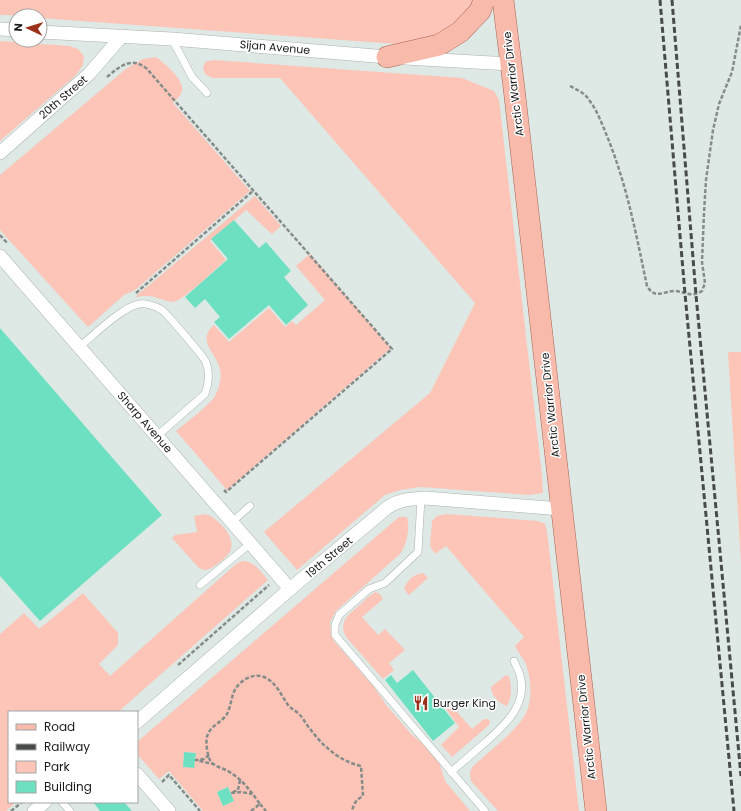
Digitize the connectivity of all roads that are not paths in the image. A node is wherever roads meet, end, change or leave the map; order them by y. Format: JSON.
{"nodes":[{"id":1,"x":484,"y":0,"type":"edge"},
{"id":2,"x":503,"y":0,"type":"edge"},
{"id":3,"x":48,"y":32,"type":"edge"},
{"id":4,"x":122,"y":36,"type":"junction"},
{"id":5,"x":172,"y":39,"type":"junction"},
{"id":6,"x":387,"y":56,"type":"junction"},
{"id":7,"x":511,"y":64,"type":"junction"},
{"id":8,"x":207,"y":93,"type":"dead end"},
{"id":9,"x":0,"y":153,"type":"edge"},
{"id":10,"x":0,"y":256,"type":"edge"},
{"id":11,"x":79,"y":347,"type":"junction"},
{"id":12,"x":157,"y":436,"type":"junction"},
{"id":13,"x":421,"y":498,"type":"junction"},
{"id":14,"x":250,"y":506,"type":"dead end"},
{"id":15,"x":562,"y":509,"type":"junction"},
{"id":16,"x":232,"y":522,"type":"junction"},
{"id":17,"x":251,"y":543,"type":"junction"},
{"id":18,"x":200,"y":585,"type":"dead end"},
{"id":19,"x":290,"y":589,"type":"junction"},
{"id":20,"x":514,"y":661,"type":"dead end"},
{"id":21,"x":138,"y":721,"type":"edge"},
{"id":22,"x":451,"y":772,"type":"junction"},
{"id":23,"x":138,"y":775,"type":"edge"},
{"id":24,"x":43,"y":803,"type":"edge"},
{"id":25,"x":63,"y":803,"type":"edge"},
{"id":26,"x":34,"y":811,"type":"edge"},
{"id":27,"x":70,"y":811,"type":"edge"},
{"id":28,"x":168,"y":811,"type":"edge"},
{"id":29,"x":485,"y":811,"type":"edge"},
{"id":30,"x":596,"y":811,"type":"edge"}],
"edges":[{"from":1,"to":6,"type":"main road"},
{"from":2,"to":7,"type":"main road","name":"Arctic Warrior Drive"},
{"from":3,"to":4,"type":"street","name":"Sijan Avenue"},
{"from":4,"to":5,"type":"street","name":"Sijan Avenue"},
{"from":4,"to":9,"type":"street","name":"20th Street"},
{"from":5,"to":6,"type":"street","name":"Sijan Avenue"},
{"from":5,"to":8,"type":"lane"},
{"from":6,"to":7,"type":"street","name":"Sijan Avenue"},
{"from":7,"to":15,"type":"main road","name":"Arctic Warrior Drive"},
{"from":10,"to":11,"type":"street","name":"Sharp Avenue"},
{"from":11,"to":12,"type":"street","name":"Sharp Avenue"},
{"from":11,"to":12,"type":"lane"},
{"from":12,"to":16,"type":"street","name":"Sharp Avenue"},
{"from":13,"to":15,"type":"street","name":"19th Street"},
{"from":13,"to":19,"type":"street","name":"19th Street"},
{"from":13,"to":22,"type":"lane"},
{"from":14,"to":16,"type":"lane"},
{"from":15,"to":30,"type":"main road","name":"Arctic Warrior Drive"},
{"from":16,"to":17,"type":"street","name":"Sharp Avenue"},
{"from":17,"to":18,"type":"lane"},
{"from":17,"to":19,"type":"street","name":"Sharp Avenue"},
{"from":19,"to":21,"type":"street","name":"19th Street"},
{"from":20,"to":22,"type":"lane"},
{"from":22,"to":29,"type":"lane"},
{"from":23,"to":28,"type":"street"},
{"from":24,"to":26,"type":"street"},
{"from":25,"to":27,"type":"lane"}]}
